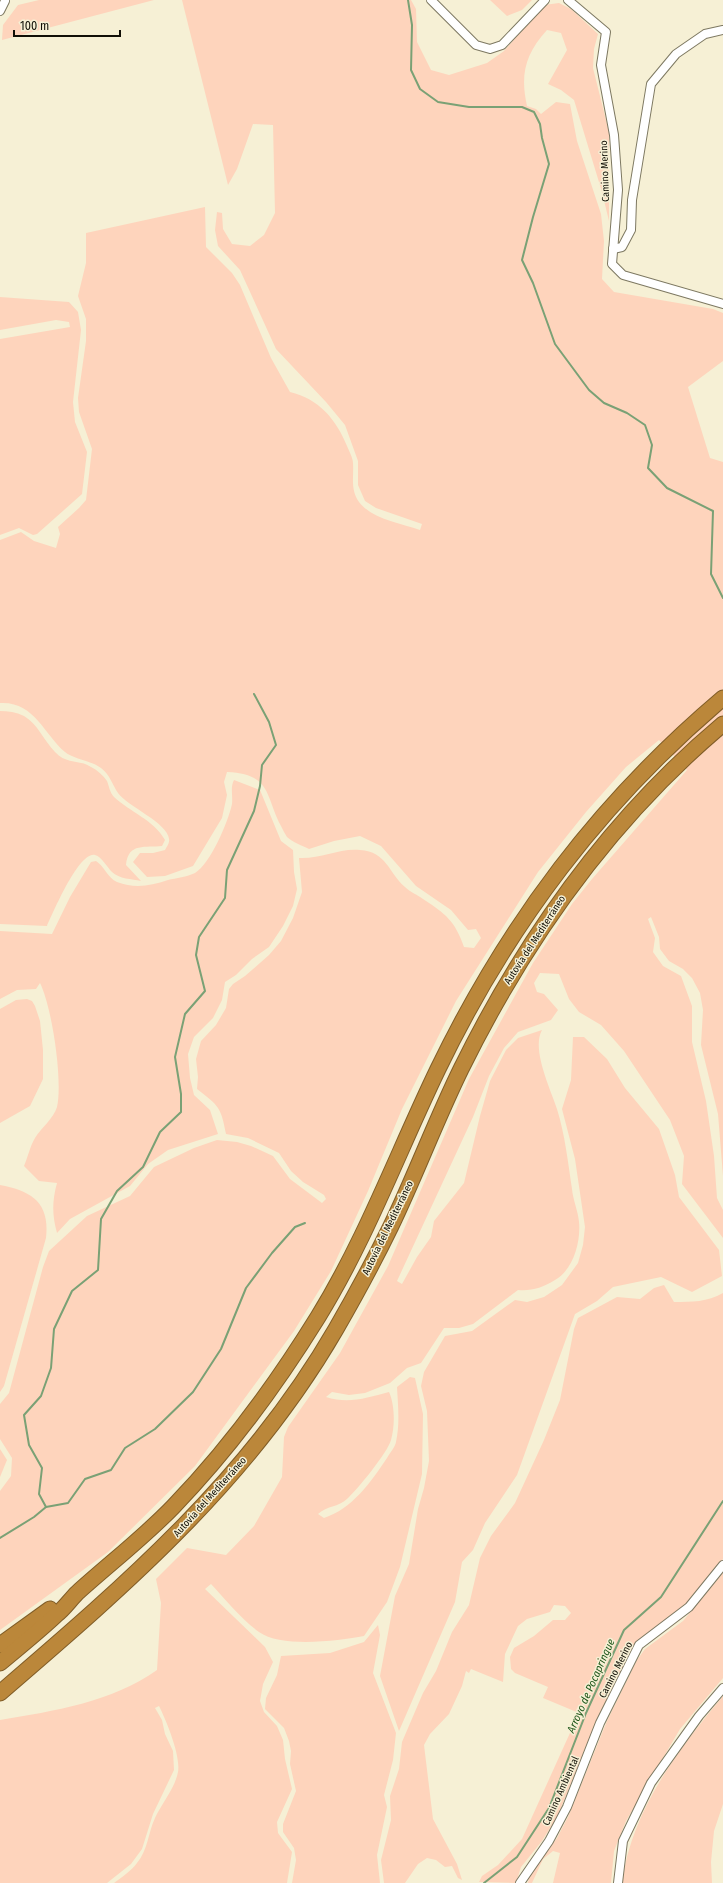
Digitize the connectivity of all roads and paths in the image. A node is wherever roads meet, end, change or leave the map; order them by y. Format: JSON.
{"nodes":[{"id":1,"x":431,"y":0,"type":"edge"},
{"id":2,"x":545,"y":0,"type":"edge"},
{"id":3,"x":568,"y":0,"type":"edge"},
{"id":4,"x":5,"y":1,"type":"edge"},
{"id":5,"x":0,"y":12,"type":"edge"},
{"id":6,"x":723,"y":30,"type":"edge"},
{"id":7,"x":613,"y":249,"type":"junction"},
{"id":8,"x":723,"y":304,"type":"edge"},
{"id":9,"x":723,"y":698,"type":"edge"},
{"id":10,"x":723,"y":724,"type":"edge"},
{"id":11,"x":723,"y":1565,"type":"edge"},
{"id":12,"x":76,"y":1595,"type":"junction"},
{"id":13,"x":0,"y":1645,"type":"edge"},
{"id":14,"x":0,"y":1663,"type":"edge"},
{"id":15,"x":723,"y":1688,"type":"edge"},
{"id":16,"x":0,"y":1693,"type":"edge"},
{"id":17,"x":600,"y":1723,"type":"joint"},
{"id":18,"x":520,"y":1883,"type":"edge"},
{"id":19,"x":618,"y":1883,"type":"edge"}],
"edges":[{"from":1,"to":2,"type":"street"},
{"from":3,"to":7,"type":"street","name":"Camino Merino"},
{"from":4,"to":5,"type":"street"},
{"from":6,"to":7,"type":"street"},
{"from":7,"to":8,"type":"street","name":"Camino Merino"},
{"from":9,"to":12,"type":"highway","name":"Autovía del Mediterráneo"},
{"from":10,"to":16,"type":"highway","name":"Autovía del Mediterráneo"},
{"from":11,"to":17,"type":"street","name":"Camino Merino"},
{"from":12,"to":13,"type":"highway"},
{"from":12,"to":14,"type":"highway","name":"Autovía del Mediterráneo"},
{"from":15,"to":19,"type":"street"},
{"from":17,"to":18,"type":"street","name":"Camino Ambiental"}]}
